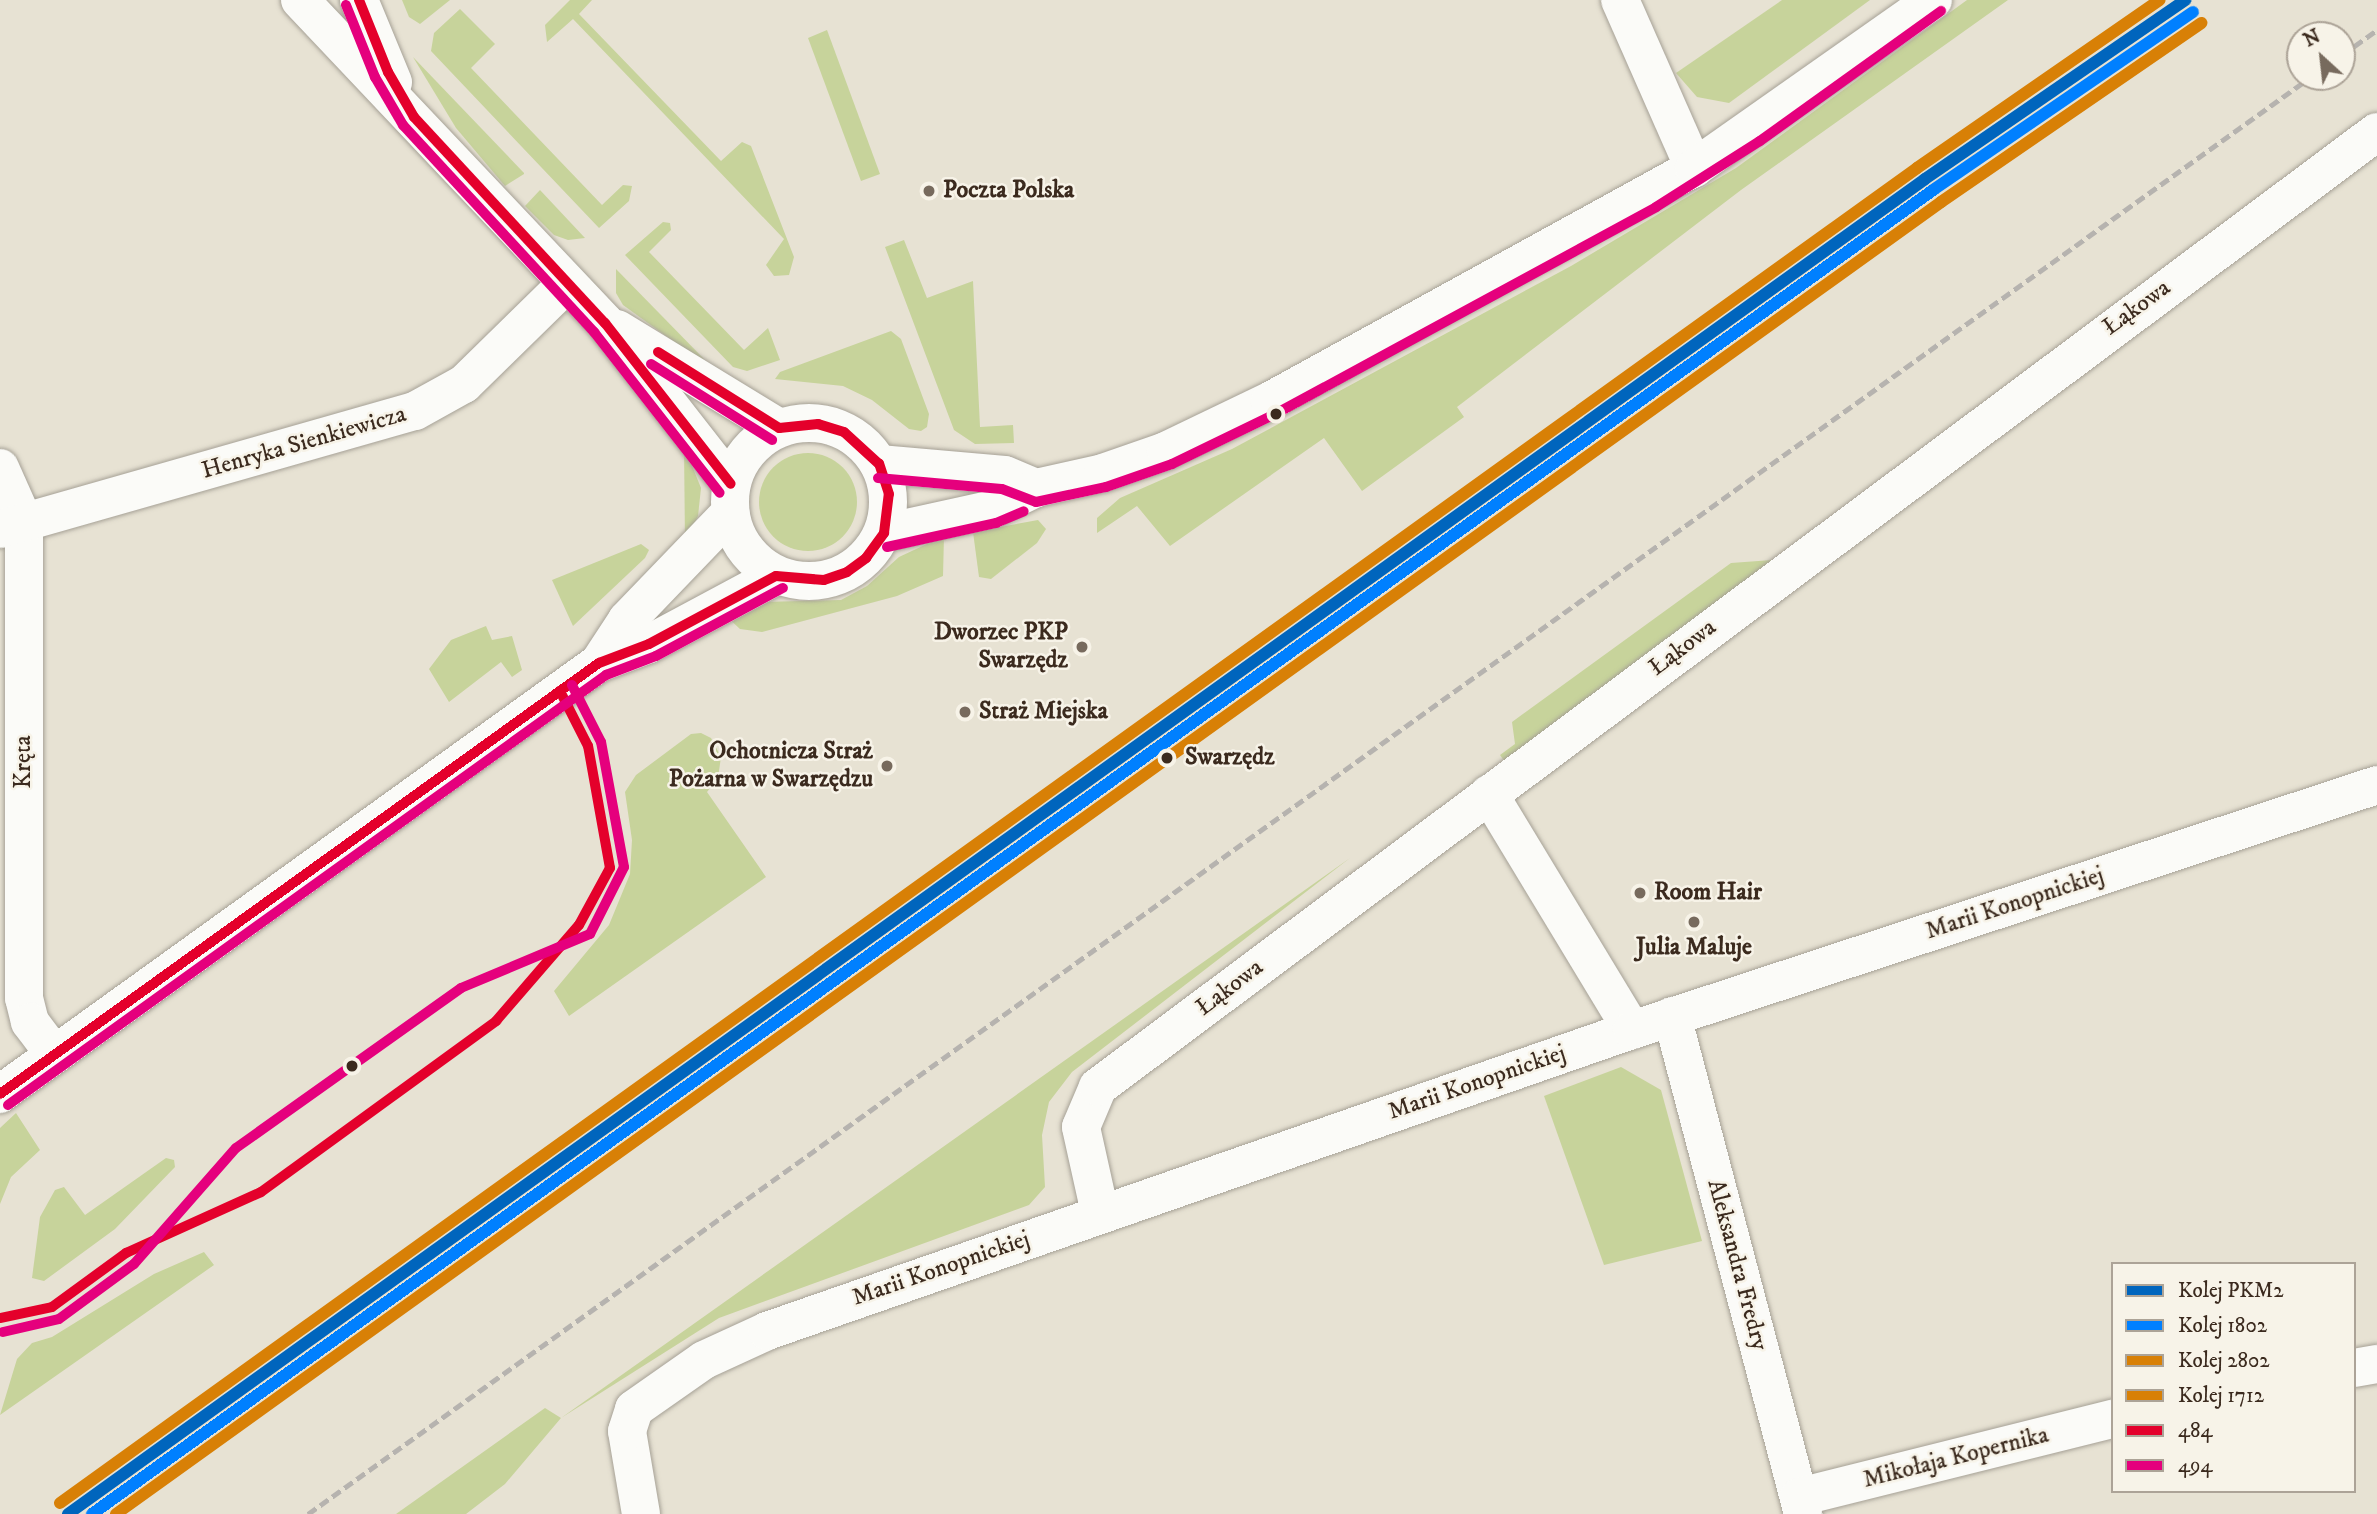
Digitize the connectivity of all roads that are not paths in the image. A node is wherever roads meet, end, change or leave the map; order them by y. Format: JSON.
{"nodes":[{"id":1,"x":300,"y":0,"type":"edge"},
{"id":2,"x":359,"y":0,"type":"edge"},
{"id":3,"x":1620,"y":0,"type":"edge"},
{"id":4,"x":1933,"y":0,"type":"edge"},
{"id":5,"x":414,"y":117,"type":"junction"},
{"id":6,"x":2377,"y":132,"type":"edge"},
{"id":7,"x":1694,"y":168,"type":"junction"},
{"id":8,"x":567,"y":284,"type":"junction"},
{"id":9,"x":605,"y":323,"type":"junction"},
{"id":10,"x":779,"y":428,"type":"junction"},
{"id":11,"x":879,"y":464,"type":"junction"},
{"id":12,"x":0,"y":468,"type":"edge"},
{"id":13,"x":1036,"y":488,"type":"junction"},
{"id":14,"x":730,"y":498,"type":"junction"},
{"id":15,"x":12,"y":525,"type":"edge"},
{"id":16,"x":884,"y":533,"type":"junction"},
{"id":17,"x":776,"y":576,"type":"junction"},
{"id":18,"x":599,"y":663,"type":"junction"},
{"id":19,"x":2377,"y":785,"type":"edge"},
{"id":20,"x":1489,"y":794,"type":"junction"},
{"id":21,"x":1672,"y":1016,"type":"junction"},
{"id":22,"x":1632,"y":1030,"type":"junction"},
{"id":23,"x":53,"y":1053,"type":"junction"},
{"id":24,"x":0,"y":1094,"type":"edge"},
{"id":25,"x":1100,"y":1213,"type":"junction"},
{"id":26,"x":2377,"y":1364,"type":"edge"},
{"id":27,"x":2356,"y":1368,"type":"edge"},
{"id":28,"x":2111,"y":1420,"type":"edge"},
{"id":29,"x":1801,"y":1505,"type":"edge"},
{"id":30,"x":641,"y":1514,"type":"edge"}],
"edges":[{"from":1,"to":5,"type":"street"},
{"from":2,"to":5,"type":"street"},
{"from":3,"to":7,"type":"street"},
{"from":4,"to":7,"type":"street"},
{"from":5,"to":8,"type":"street"},
{"from":6,"to":20,"type":"street","name":"Łąkowa"},
{"from":7,"to":13,"type":"street"},
{"from":8,"to":9,"type":"street"},
{"from":8,"to":15,"type":"street","name":"Henryka Sienkiewicza"},
{"from":9,"to":10,"type":"street"},
{"from":9,"to":14,"type":"street"},
{"from":10,"to":11,"type":"street"},
{"from":10,"to":14,"type":"street"},
{"from":11,"to":13,"type":"street"},
{"from":11,"to":16,"type":"street"},
{"from":12,"to":15,"type":"street","name":"Kręta"},
{"from":13,"to":16,"type":"street"},
{"from":14,"to":17,"type":"street"},
{"from":14,"to":18,"type":"street"},
{"from":15,"to":23,"type":"street","name":"Kręta"},
{"from":16,"to":17,"type":"street"},
{"from":17,"to":18,"type":"street"},
{"from":18,"to":23,"type":"street"},
{"from":19,"to":21,"type":"street","name":"Marii Konopnickiej"},
{"from":20,"to":22,"type":"street"},
{"from":20,"to":25,"type":"street","name":"Łąkowa"},
{"from":21,"to":22,"type":"street","name":"Marii Konopnickiej"},
{"from":21,"to":29,"type":"street","name":"Aleksandra Fredry"},
{"from":22,"to":25,"type":"street","name":"Marii Konopnickiej"},
{"from":23,"to":24,"type":"street"},
{"from":25,"to":30,"type":"street","name":"Marii Konopnickiej"},
{"from":26,"to":27,"type":"street"},
{"from":28,"to":29,"type":"street","name":"Mikołaja Kopernika"}]}
